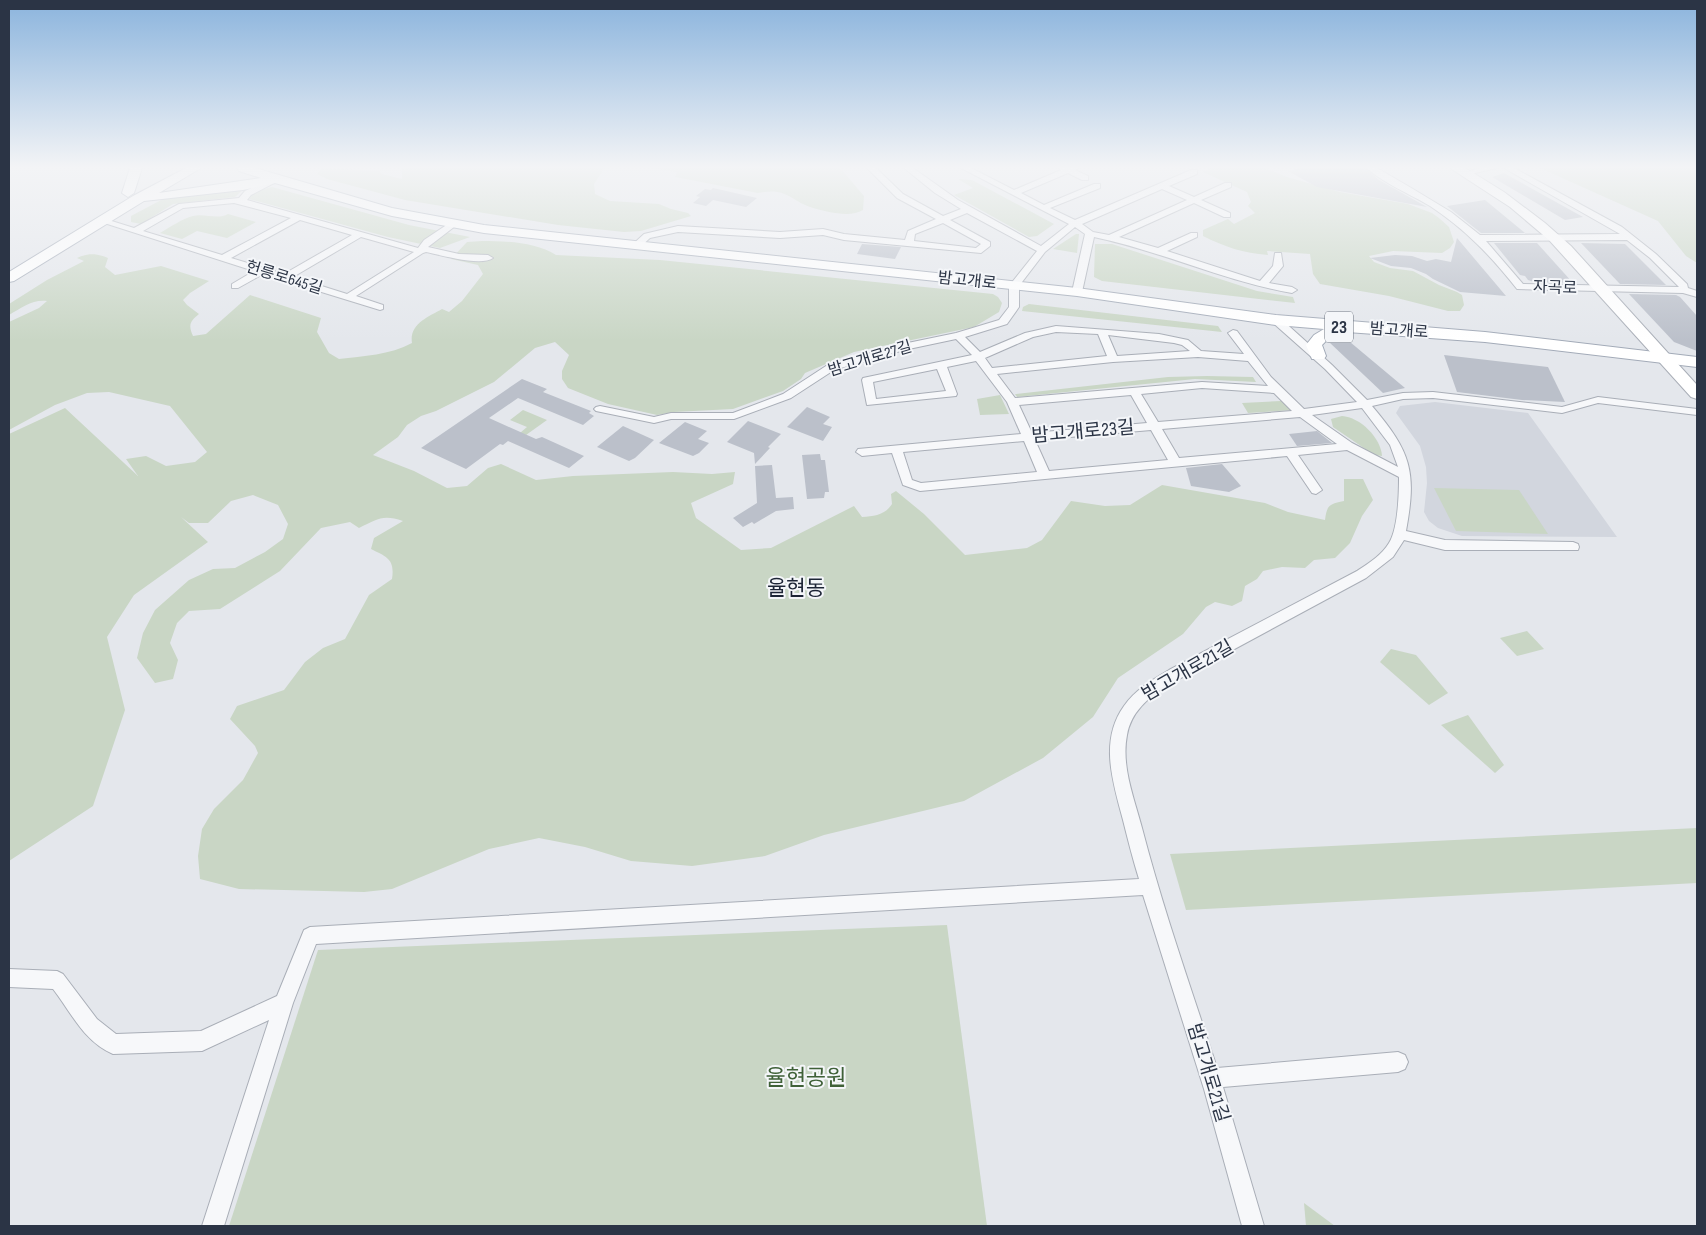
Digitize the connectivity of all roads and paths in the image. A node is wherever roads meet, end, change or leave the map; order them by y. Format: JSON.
{"nodes":[{"id":1,"x":71,"y":226,"type":"edge"},
{"id":2,"x":94,"y":226,"type":"edge"},
{"id":3,"x":118,"y":226,"type":"edge"},
{"id":4,"x":146,"y":226,"type":"edge"},
{"id":5,"x":283,"y":226,"type":"edge"},
{"id":6,"x":330,"y":226,"type":"edge"},
{"id":7,"x":450,"y":226,"type":"edge"},
{"id":8,"x":457,"y":226,"type":"edge"},
{"id":9,"x":927,"y":226,"type":"edge"},
{"id":10,"x":954,"y":226,"type":"edge"},
{"id":11,"x":999,"y":226,"type":"edge"},
{"id":12,"x":1072,"y":226,"type":"edge"},
{"id":13,"x":1077,"y":226,"type":"edge"},
{"id":14,"x":1137,"y":226,"type":"edge"},
{"id":15,"x":1462,"y":226,"type":"edge"},
{"id":16,"x":1540,"y":226,"type":"edge"},
{"id":17,"x":1613,"y":226,"type":"edge"},
{"id":18,"x":64,"y":229,"type":"dead end"},
{"id":19,"x":136,"y":231,"type":"junction"},
{"id":20,"x":360,"y":234,"type":"junction"},
{"id":21,"x":1090,"y":234,"type":"junction"},
{"id":22,"x":1194,"y":235,"type":"dead end"},
{"id":23,"x":1112,"y":237,"type":"junction"},
{"id":24,"x":1554,"y":237,"type":"junction"},
{"id":25,"x":1630,"y":237,"type":"junction"},
{"id":26,"x":1478,"y":238,"type":"junction"},
{"id":27,"x":909,"y":243,"type":"junction"},
{"id":28,"x":636,"y":246,"type":"junction"},
{"id":29,"x":1042,"y":250,"type":"junction"},
{"id":30,"x":420,"y":251,"type":"junction"},
{"id":31,"x":1158,"y":252,"type":"junction"},
{"id":32,"x":1278,"y":255,"type":"dead end"},
{"id":33,"x":488,"y":258,"type":"dead end"},
{"id":34,"x":222,"y":259,"type":"junction"},
{"id":35,"x":261,"y":271,"type":"junction"},
{"id":36,"x":9,"y":278,"type":"edge"},
{"id":37,"x":284,"y":278,"type":"junction"},
{"id":38,"x":1262,"y":285,"type":"junction"},
{"id":39,"x":235,"y":286,"type":"dead end"},
{"id":40,"x":1014,"y":286,"type":"junction"},
{"id":41,"x":1602,"y":289,"type":"junction"},
{"id":42,"x":1292,"y":290,"type":"dead end"},
{"id":43,"x":1683,"y":290,"type":"junction"},
{"id":44,"x":1077,"y":292,"type":"junction"},
{"id":45,"x":1697,"y":294,"type":"edge"},
{"id":46,"x":347,"y":298,"type":"junction"},
{"id":47,"x":380,"y":307,"type":"dead end"},
{"id":48,"x":1276,"y":320,"type":"junction"},
{"id":49,"x":1346,"y":327,"type":"junction"},
{"id":50,"x":1102,"y":332,"type":"junction"},
{"id":51,"x":1233,"y":333,"type":"dead end"},
{"id":52,"x":958,"y":336,"type":"junction"},
{"id":53,"x":1198,"y":354,"type":"junction"},
{"id":54,"x":1318,"y":356,"type":"junction"},
{"id":55,"x":979,"y":357,"type":"junction"},
{"id":56,"x":1252,"y":358,"type":"junction"},
{"id":57,"x":1664,"y":358,"type":"junction"},
{"id":58,"x":1113,"y":359,"type":"junction"},
{"id":59,"x":1697,"y":362,"type":"edge"},
{"id":60,"x":942,"y":364,"type":"junction"},
{"id":61,"x":990,"y":372,"type":"junction"},
{"id":62,"x":1278,"y":390,"type":"junction"},
{"id":63,"x":1134,"y":391,"type":"junction"},
{"id":64,"x":1697,"y":394,"type":"edge"},
{"id":65,"x":1012,"y":402,"type":"junction"},
{"id":66,"x":1364,"y":404,"type":"junction"},
{"id":67,"x":600,"y":409,"type":"dead end"},
{"id":68,"x":1697,"y":412,"type":"edge"},
{"id":69,"x":1303,"y":413,"type":"junction"},
{"id":70,"x":1153,"y":426,"type":"junction"},
{"id":71,"x":1027,"y":438,"type":"junction"},
{"id":72,"x":1350,"y":446,"type":"junction"},
{"id":73,"x":897,"y":450,"type":"junction"},
{"id":74,"x":862,"y":452,"type":"dead end"},
{"id":75,"x":1290,"y":452,"type":"junction"},
{"id":76,"x":1176,"y":463,"type":"junction"},
{"id":77,"x":1405,"y":475,"type":"junction"},
{"id":78,"x":1045,"y":476,"type":"junction"},
{"id":79,"x":1316,"y":490,"type":"dead end"},
{"id":80,"x":1399,"y":534,"type":"junction"},
{"id":81,"x":1573,"y":547,"type":"dead end"},
{"id":82,"x":1148,"y":886,"type":"junction"},
{"id":83,"x":9,"y":978,"type":"edge"},
{"id":84,"x":284,"y":1003,"type":"junction"},
{"id":85,"x":1398,"y":1062,"type":"dead end"},
{"id":86,"x":1210,"y":1078,"type":"junction"},
{"id":87,"x":213,"y":1226,"type":"edge"},
{"id":88,"x":1253,"y":1226,"type":"edge"}],
"edges":[{"from":1,"to":18,"type":"main road"},
{"from":2,"to":36,"type":"main road"},
{"from":3,"to":19,"type":"street","name":"헌릉로645길"},
{"from":4,"to":19,"type":"street"},
{"from":5,"to":34,"type":"street"},
{"from":6,"to":20,"type":"street"},
{"from":7,"to":30,"type":"street"},
{"from":8,"to":28,"type":"main road","name":"밤고개로","number":"23"},
{"from":9,"to":27,"type":"street"},
{"from":10,"to":27,"type":"street"},
{"from":11,"to":29,"type":"street"},
{"from":12,"to":29,"type":"street"},
{"from":13,"to":21,"type":"street"},
{"from":14,"to":23,"type":"street"},
{"from":15,"to":26,"type":"street","name":"자곡로"},
{"from":16,"to":24,"type":"main road","name":"자곡로"},
{"from":17,"to":25,"type":"street"},
{"from":19,"to":34,"type":"street","name":"헌릉로645길"},
{"from":20,"to":30,"type":"street"},
{"from":20,"to":37,"type":"street"},
{"from":21,"to":23,"type":"street"},
{"from":21,"to":44,"type":"street"},
{"from":22,"to":31,"type":"street"},
{"from":23,"to":31,"type":"street"},
{"from":24,"to":25,"type":"street"},
{"from":24,"to":26,"type":"street"},
{"from":24,"to":41,"type":"main road","name":"자곡로"},
{"from":25,"to":43,"type":"street"},
{"from":26,"to":41,"type":"street","name":"자곡로"},
{"from":27,"to":28,"type":"street"},
{"from":28,"to":40,"type":"main road","name":"밤고개로","number":"23"},
{"from":29,"to":40,"type":"street"},
{"from":30,"to":33,"type":"street"},
{"from":30,"to":46,"type":"street"},
{"from":31,"to":38,"type":"street"},
{"from":32,"to":38,"type":"street"},
{"from":34,"to":35,"type":"street","name":"헌릉로645길"},
{"from":35,"to":37,"type":"street","name":"헌릉로645길"},
{"from":35,"to":39,"type":"street"},
{"from":37,"to":46,"type":"street","name":"헌릉로645길"},
{"from":38,"to":42,"type":"street"},
{"from":40,"to":44,"type":"main road","name":"밤고개로","number":"23"},
{"from":40,"to":52,"type":"street","name":"밤고개로27길"},
{"from":41,"to":43,"type":"street"},
{"from":41,"to":57,"type":"main road","name":"자곡로"},
{"from":43,"to":45,"type":"street"},
{"from":44,"to":48,"type":"main road","name":"밤고개로","number":"23"},
{"from":46,"to":47,"type":"street","name":"헌릉로645길"},
{"from":48,"to":49,"type":"main road","name":"밤고개로","number":"23"},
{"from":48,"to":54,"type":"street","name":"밤고개로21길"},
{"from":49,"to":54,"type":"main road"},
{"from":49,"to":57,"type":"main road","name":"밤고개로","number":"23"},
{"from":50,"to":53,"type":"street","name":"밤고개로27길"},
{"from":50,"to":55,"type":"street","name":"밤고개로27길"},
{"from":50,"to":58,"type":"street"},
{"from":51,"to":56,"type":"street"},
{"from":52,"to":55,"type":"street"},
{"from":52,"to":67,"type":"street","name":"밤고개로27길"},
{"from":53,"to":56,"type":"street"},
{"from":53,"to":58,"type":"street"},
{"from":54,"to":66,"type":"street","name":"밤고개로21길"},
{"from":55,"to":60,"type":"street","name":"밤고개로27길"},
{"from":55,"to":61,"type":"street"},
{"from":56,"to":62,"type":"street"},
{"from":57,"to":59,"type":"main road","name":"밤고개로","number":"23"},
{"from":57,"to":64,"type":"main road","name":"자곡로"},
{"from":58,"to":61,"type":"street"},
{"from":60,"to":60,"type":"street","name":"밤고개로27길"},
{"from":61,"to":65,"type":"street"},
{"from":62,"to":63,"type":"street","name":"밤고개로23길"},
{"from":62,"to":69,"type":"street"},
{"from":63,"to":65,"type":"street","name":"밤고개로23길"},
{"from":63,"to":70,"type":"street"},
{"from":65,"to":71,"type":"street"},
{"from":66,"to":68,"type":"street","name":"밤고개로23길"},
{"from":66,"to":69,"type":"street","name":"밤고개로23길"},
{"from":66,"to":77,"type":"street","name":"밤고개로21길"},
{"from":69,"to":70,"type":"street","name":"밤고개로23길"},
{"from":69,"to":72,"type":"street"},
{"from":70,"to":71,"type":"street","name":"밤고개로23길"},
{"from":70,"to":76,"type":"street"},
{"from":71,"to":73,"type":"street","name":"밤고개로23길"},
{"from":71,"to":78,"type":"street"},
{"from":72,"to":75,"type":"street","name":"밤고개로23길"},
{"from":72,"to":77,"type":"street"},
{"from":73,"to":74,"type":"street","name":"밤고개로23길"},
{"from":73,"to":78,"type":"street","name":"밤고개로23길"},
{"from":75,"to":76,"type":"street","name":"밤고개로23길"},
{"from":75,"to":79,"type":"street"},
{"from":76,"to":78,"type":"street","name":"밤고개로23길"},
{"from":77,"to":80,"type":"street","name":"밤고개로21길"},
{"from":80,"to":81,"type":"street"},
{"from":80,"to":82,"type":"street","name":"밤고개로21길"},
{"from":82,"to":84,"type":"street"},
{"from":82,"to":86,"type":"street","name":"밤고개로21길"},
{"from":83,"to":84,"type":"street"},
{"from":84,"to":87,"type":"street"},
{"from":85,"to":86,"type":"street"},
{"from":86,"to":88,"type":"street","name":"밤고개로21길"}]}
